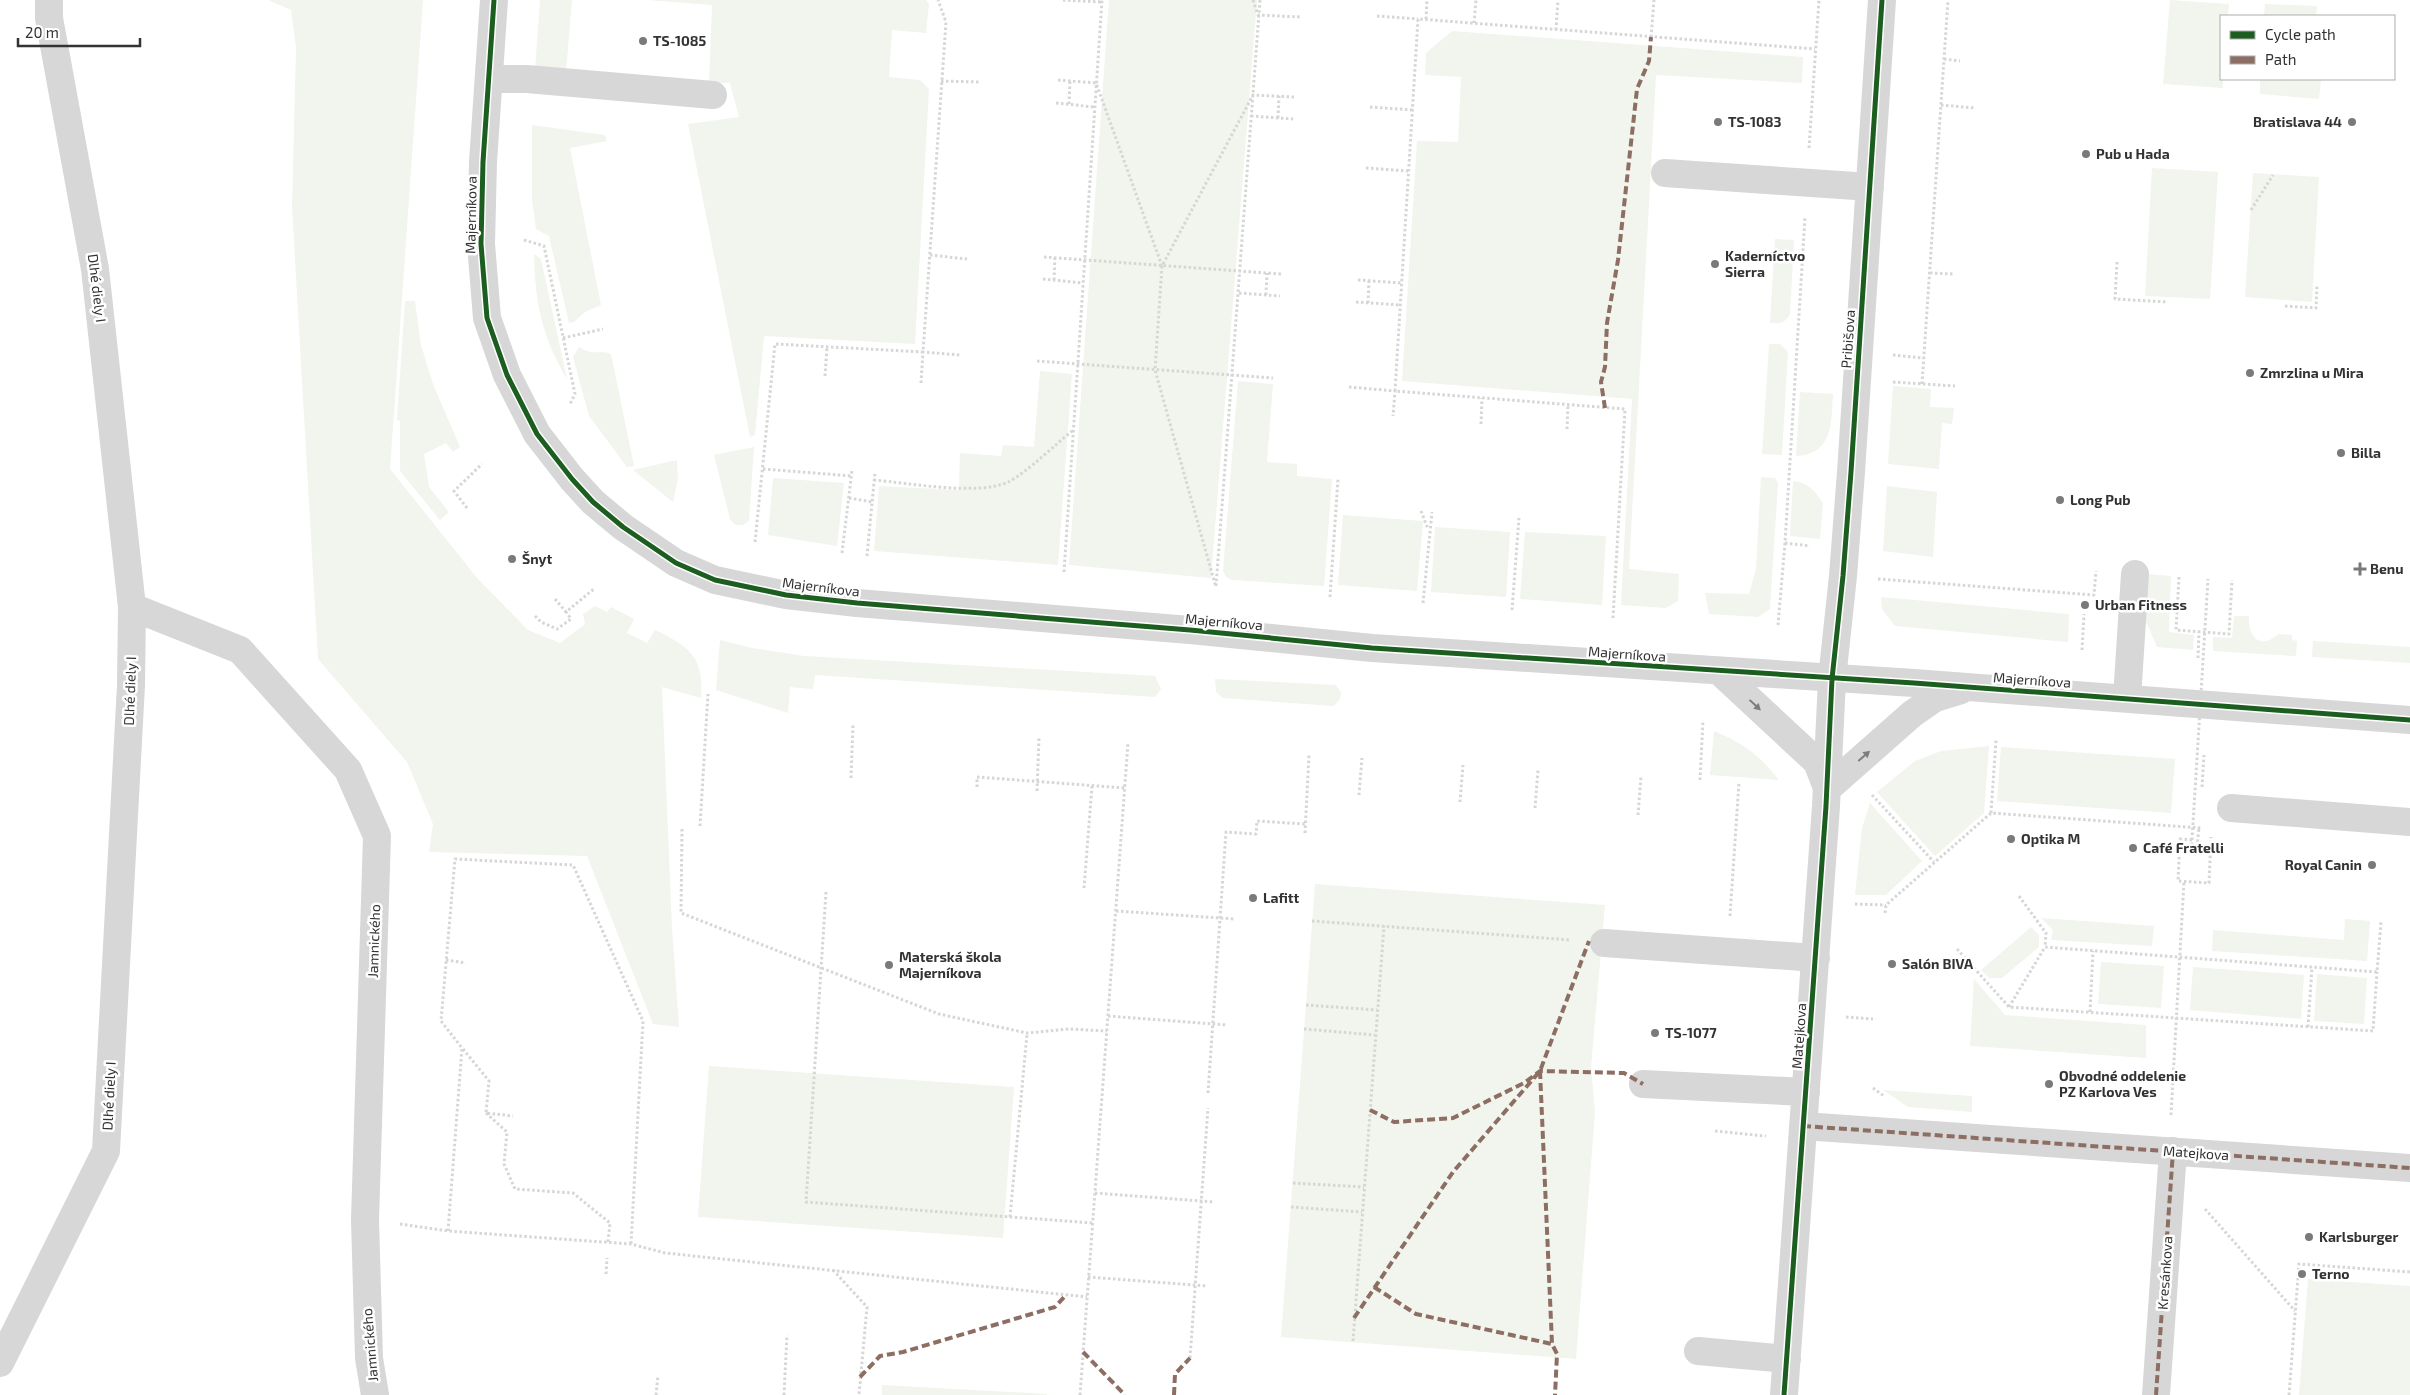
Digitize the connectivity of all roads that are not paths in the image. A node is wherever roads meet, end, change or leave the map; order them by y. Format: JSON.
{"nodes":[{"id":1,"x":49,"y":0,"type":"edge"},
{"id":2,"x":494,"y":0,"type":"edge"},
{"id":3,"x":1882,"y":0,"type":"edge"},
{"id":4,"x":489,"y":79,"type":"junction"},
{"id":5,"x":713,"y":95,"type":"dead end"},
{"id":6,"x":1665,"y":173,"type":"dead end"},
{"id":7,"x":1870,"y":187,"type":"junction"},
{"id":8,"x":2135,"y":574,"type":"dead end"},
{"id":9,"x":132,"y":607,"type":"junction"},
{"id":10,"x":1719,"y":671,"type":"junction"},
{"id":11,"x":1832,"y":679,"type":"junction"},
{"id":12,"x":1971,"y":688,"type":"junction"},
{"id":13,"x":2128,"y":698,"type":"junction"},
{"id":14,"x":2410,"y":720,"type":"edge"},
{"id":15,"x":1827,"y":788,"type":"junction"},
{"id":16,"x":2231,"y":808,"type":"dead end"},
{"id":17,"x":2410,"y":822,"type":"edge"},
{"id":18,"x":1604,"y":942,"type":"road end"},
{"id":19,"x":1816,"y":958,"type":"junction"},
{"id":20,"x":1643,"y":1084,"type":"dead end"},
{"id":21,"x":1806,"y":1092,"type":"junction"},
{"id":22,"x":1803,"y":1126,"type":"junction"},
{"id":23,"x":2173,"y":1152,"type":"junction"},
{"id":24,"x":2410,"y":1168,"type":"edge"},
{"id":25,"x":1698,"y":1351,"type":"dead end"},
{"id":26,"x":1787,"y":1359,"type":"junction"},
{"id":27,"x":0,"y":1363,"type":"edge"},
{"id":28,"x":375,"y":1395,"type":"edge"},
{"id":29,"x":1784,"y":1395,"type":"edge"},
{"id":30,"x":2156,"y":1395,"type":"edge"}],
"edges":[{"from":1,"to":9,"type":"street","name":"Dlhé diely I"},
{"from":2,"to":4,"type":"street","name":"Majerníkova"},
{"from":3,"to":7,"type":"street","name":"Pribišova"},
{"from":4,"to":5,"type":"street"},
{"from":4,"to":10,"type":"street","name":"Majerníkova"},
{"from":6,"to":7,"type":"street"},
{"from":7,"to":11,"type":"street","name":"Pribišova"},
{"from":8,"to":13,"type":"street"},
{"from":9,"to":27,"type":"street","name":"Dlhé diely I"},
{"from":9,"to":28,"type":"street","name":"Jamnického"},
{"from":10,"to":11,"type":"street","name":"Majerníkova"},
{"from":10,"to":15,"type":"street","one_way":true},
{"from":11,"to":12,"type":"street","name":"Majerníkova"},
{"from":11,"to":15,"type":"street","name":"Matejkova"},
{"from":12,"to":13,"type":"street","name":"Majerníkova"},
{"from":15,"to":12,"type":"street","one_way":true},
{"from":13,"to":14,"type":"street","name":"Majerníkova"},
{"from":15,"to":19,"type":"street","name":"Matejkova"},
{"from":16,"to":17,"type":"street"},
{"from":18,"to":19,"type":"street"},
{"from":19,"to":21,"type":"street","name":"Matejkova"},
{"from":20,"to":21,"type":"street"},
{"from":21,"to":22,"type":"street","name":"Matejkova"},
{"from":22,"to":23,"type":"street","name":"Matejkova"},
{"from":22,"to":26,"type":"street","name":"Matejkova"},
{"from":23,"to":24,"type":"street","name":"Matejkova"},
{"from":23,"to":30,"type":"street","name":"Kresánkova"},
{"from":25,"to":26,"type":"street"},
{"from":26,"to":29,"type":"street","name":"Matejkova"}]}
